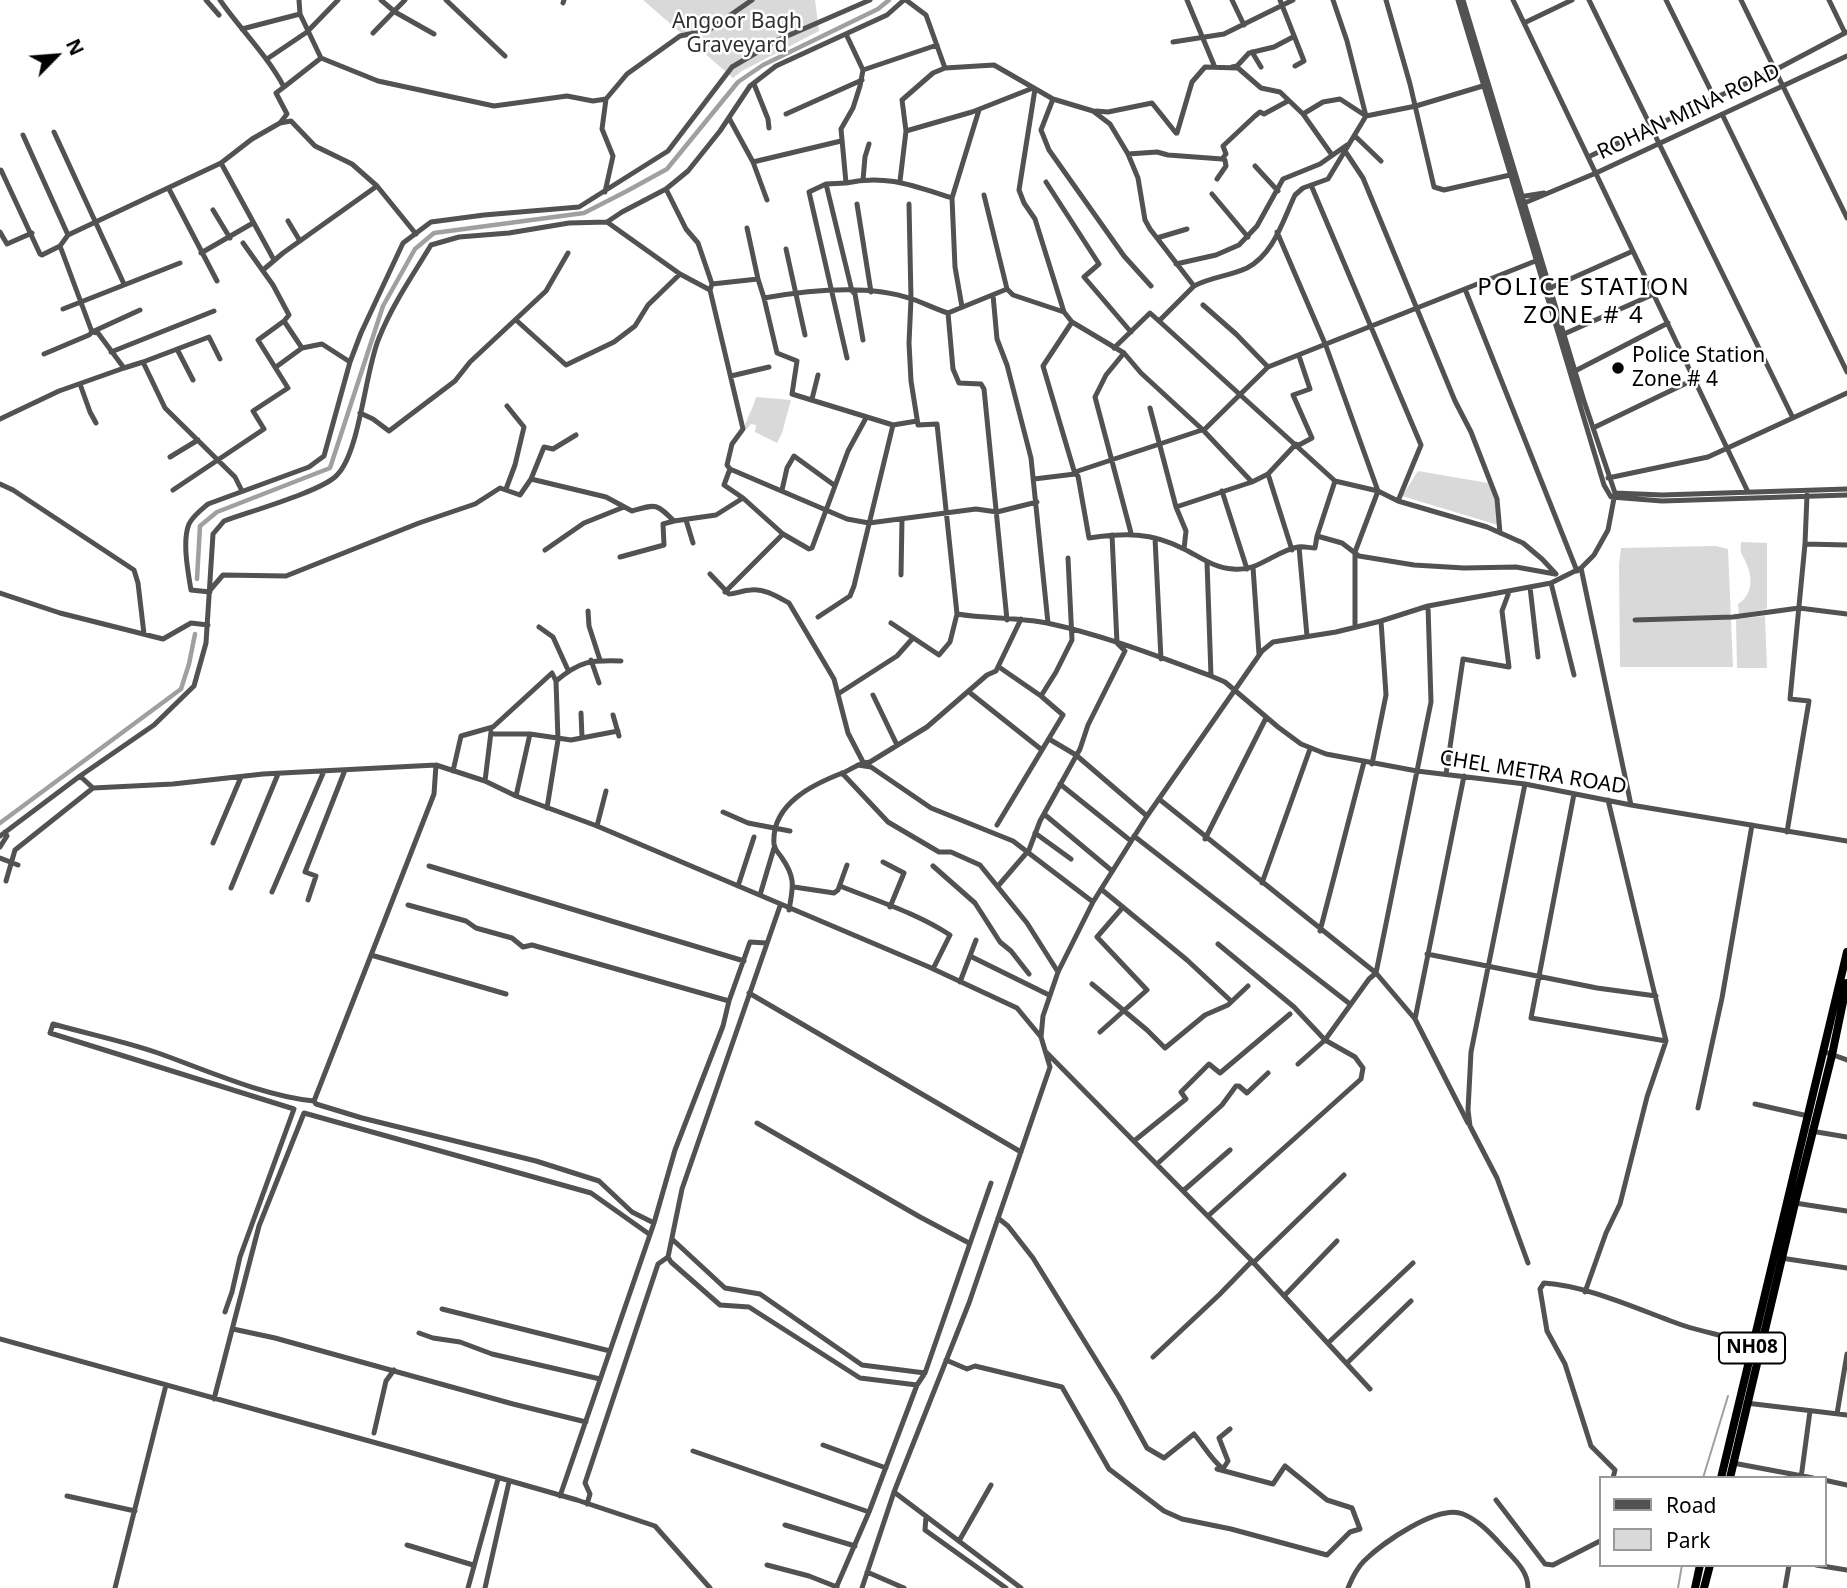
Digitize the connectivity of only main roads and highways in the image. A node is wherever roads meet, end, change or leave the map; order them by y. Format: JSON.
{"nodes":[{"id":1,"x":1847,"y":952,"type":"edge"},
{"id":2,"x":1847,"y":984,"type":"edge"},
{"id":3,"x":1828,"y":1053,"type":"junction"},
{"id":4,"x":1809,"y":1130,"type":"junction"},
{"id":5,"x":1791,"y":1200,"type":"junction"},
{"id":6,"x":1783,"y":1218,"type":"junction"},
{"id":7,"x":1787,"y":1234,"type":"junction"},
{"id":8,"x":1778,"y":1258,"type":"junction"},
{"id":9,"x":1744,"y":1402,"type":"junction"},
{"id":10,"x":1729,"y":1462,"type":"junction"},
{"id":11,"x":1722,"y":1476,"type":"edge"},
{"id":12,"x":1730,"y":1476,"type":"edge"},
{"id":13,"x":1700,"y":1567,"type":"edge"},
{"id":14,"x":1709,"y":1567,"type":"edge"},
{"id":15,"x":1695,"y":1588,"type":"edge"},
{"id":16,"x":1704,"y":1588,"type":"edge"}],
"edges":[{"from":1,"to":3,"type":"highway","number":"NH08"},
{"from":2,"to":3,"type":"highway","number":"NH08"},
{"from":3,"to":4,"type":"highway","number":"NH08"},
{"from":3,"to":4,"type":"highway","number":"NH08"},
{"from":4,"to":5,"type":"highway","number":"NH08"},
{"from":5,"to":6,"type":"highway","number":"NH08"},
{"from":5,"to":7,"type":"highway","number":"NH08"},
{"from":6,"to":7,"type":"highway","number":"NH08"},
{"from":6,"to":8,"type":"highway","number":"NH08"},
{"from":7,"to":8,"type":"highway","number":"NH08"},
{"from":8,"to":9,"type":"highway","number":"NH08"},
{"from":8,"to":9,"type":"highway","number":"NH08"},
{"from":9,"to":10,"type":"highway","number":"NH08"},
{"from":10,"to":11,"type":"highway","number":"NH08"},
{"from":10,"to":12,"type":"highway","number":"NH08"},
{"from":13,"to":15,"type":"highway"},
{"from":14,"to":16,"type":"highway"}]}
